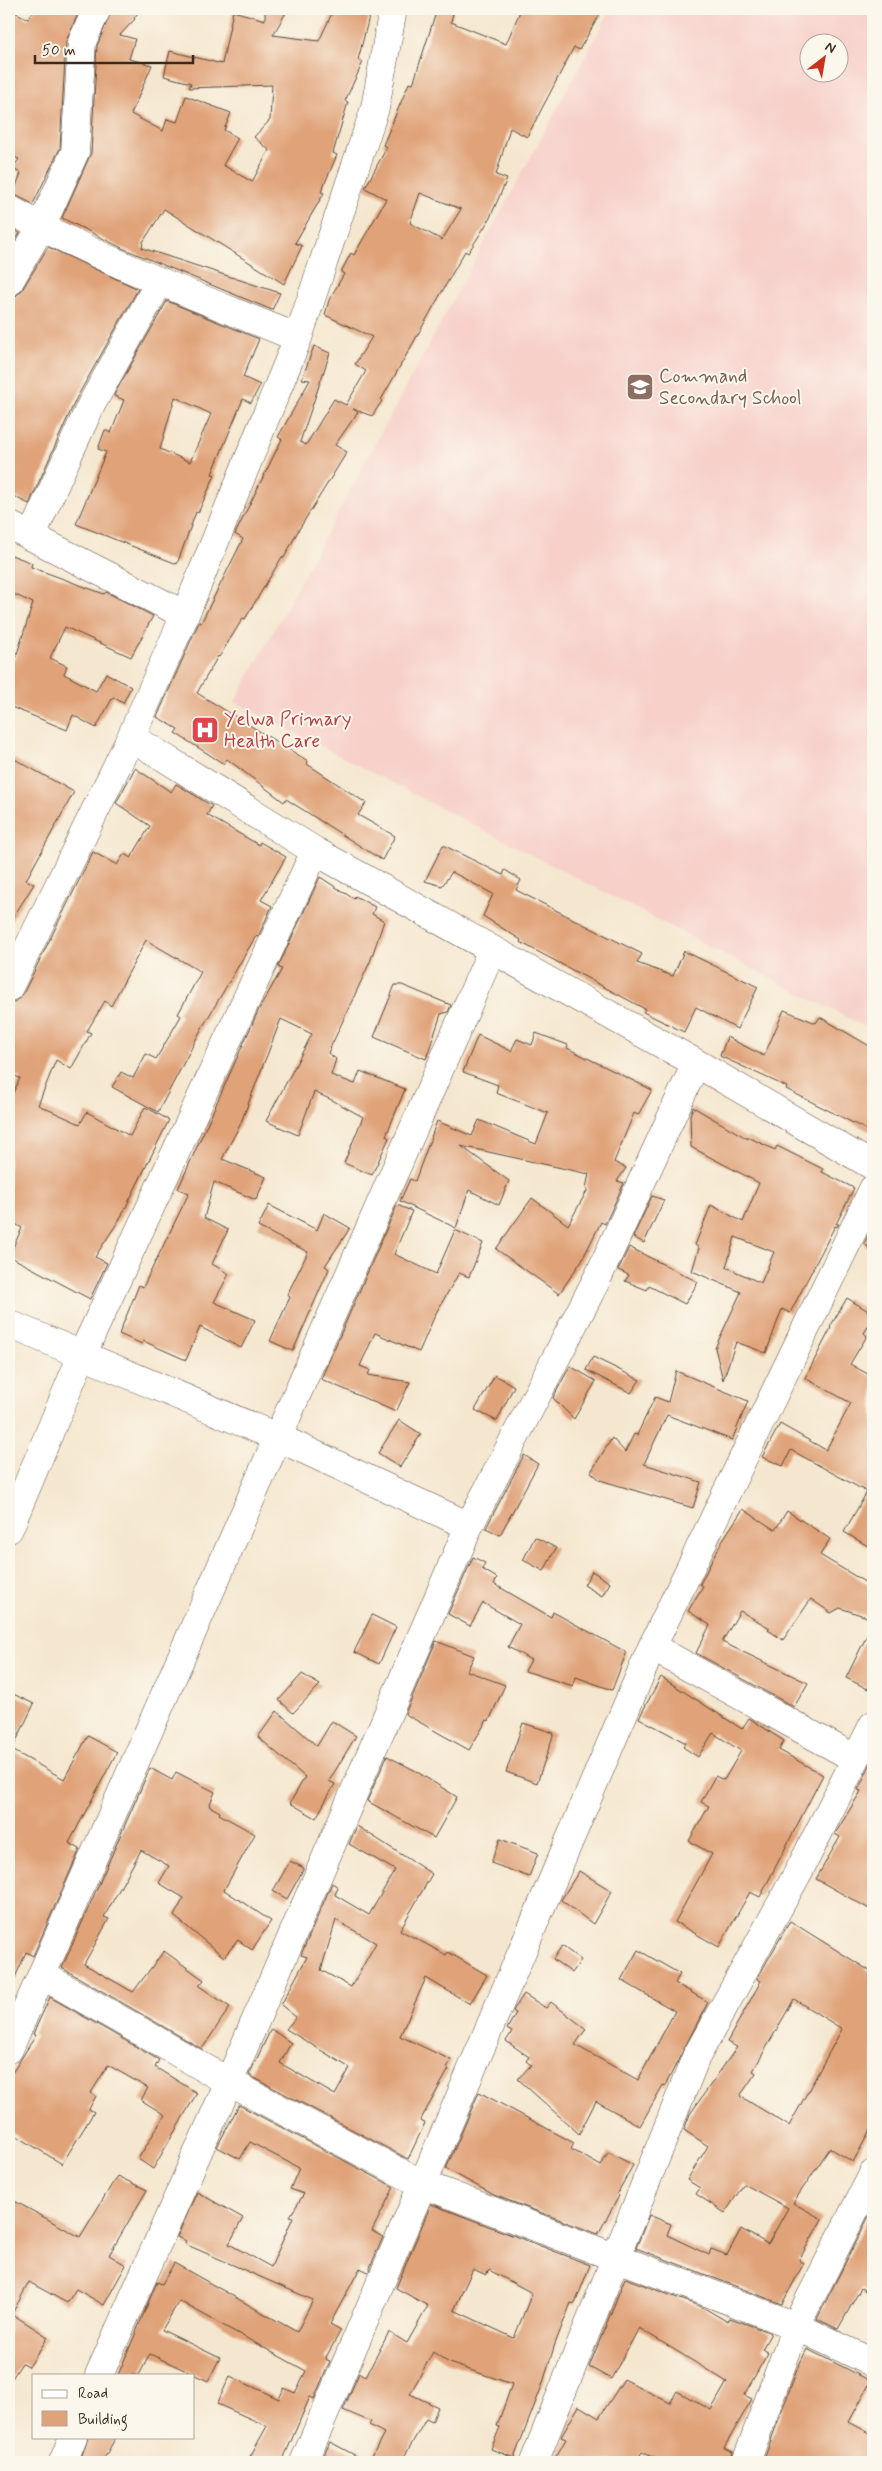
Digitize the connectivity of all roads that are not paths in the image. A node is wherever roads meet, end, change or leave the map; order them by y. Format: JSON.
{"nodes":[{"id":1,"x":97,"y":9,"type":"edge"},
{"id":2,"x":393,"y":9,"type":"edge"},
{"id":3,"x":9,"y":210,"type":"edge"},
{"id":4,"x":41,"y":227,"type":"junction"},
{"id":5,"x":160,"y":281,"type":"junction"},
{"id":6,"x":9,"y":282,"type":"edge"},
{"id":7,"x":298,"y":338,"type":"junction"},
{"id":8,"x":20,"y":531,"type":"edge"},
{"id":9,"x":185,"y":615,"type":"junction"},
{"id":10,"x":131,"y":737,"type":"junction"},
{"id":11,"x":315,"y":851,"type":"junction"},
{"id":12,"x":492,"y":950,"type":"junction"},
{"id":13,"x":9,"y":987,"type":"edge"},
{"id":14,"x":696,"y":1063,"type":"junction"},
{"id":15,"x":873,"y":1166,"type":"edge"},
{"id":16,"x":873,"y":1189,"type":"edge"},
{"id":17,"x":9,"y":1324,"type":"edge"},
{"id":18,"x":82,"y":1355,"type":"junction"},
{"id":19,"x":279,"y":1438,"type":"junction"},
{"id":20,"x":469,"y":1526,"type":"junction"},
{"id":21,"x":9,"y":1529,"type":"edge"},
{"id":22,"x":652,"y":1647,"type":"junction"},
{"id":23,"x":873,"y":1725,"type":"edge"},
{"id":24,"x":856,"y":1759,"type":"junction"},
{"id":25,"x":42,"y":1975,"type":"junction"},
{"id":26,"x":9,"y":2049,"type":"edge"},
{"id":27,"x":229,"y":2082,"type":"junction"},
{"id":28,"x":873,"y":2174,"type":"edge"},
{"id":29,"x":422,"y":2184,"type":"junction"},
{"id":30,"x":614,"y":2258,"type":"junction"},
{"id":31,"x":796,"y":2326,"type":"junction"},
{"id":32,"x":873,"y":2363,"type":"edge"},
{"id":33,"x":99,"y":2374,"type":"edge"},
{"id":34,"x":73,"y":2438,"type":"edge"},
{"id":35,"x":63,"y":2462,"type":"edge"},
{"id":36,"x":304,"y":2462,"type":"edge"},
{"id":37,"x":534,"y":2462,"type":"edge"},
{"id":38,"x":746,"y":2462,"type":"edge"}],
"edges":[{"from":1,"to":4,"type":"street"},
{"from":2,"to":7,"type":"street"},
{"from":3,"to":4,"type":"street"},
{"from":4,"to":5,"type":"street"},
{"from":4,"to":6,"type":"street"},
{"from":5,"to":7,"type":"street"},
{"from":5,"to":8,"type":"street"},
{"from":7,"to":9,"type":"street"},
{"from":8,"to":9,"type":"street"},
{"from":9,"to":10,"type":"street"},
{"from":10,"to":11,"type":"street"},
{"from":10,"to":13,"type":"street"},
{"from":11,"to":12,"type":"street"},
{"from":11,"to":18,"type":"street"},
{"from":12,"to":14,"type":"street"},
{"from":12,"to":19,"type":"street"},
{"from":14,"to":15,"type":"street"},
{"from":14,"to":20,"type":"street"},
{"from":16,"to":22,"type":"street"},
{"from":17,"to":18,"type":"street"},
{"from":18,"to":19,"type":"street"},
{"from":18,"to":21,"type":"street"},
{"from":19,"to":20,"type":"street"},
{"from":19,"to":25,"type":"street"},
{"from":20,"to":27,"type":"street"},
{"from":22,"to":24,"type":"street"},
{"from":22,"to":29,"type":"street"},
{"from":23,"to":24,"type":"street"},
{"from":24,"to":30,"type":"street"},
{"from":25,"to":26,"type":"street"},
{"from":25,"to":27,"type":"street"},
{"from":27,"to":29,"type":"street"},
{"from":27,"to":33,"type":"street"},
{"from":28,"to":31,"type":"street"},
{"from":29,"to":30,"type":"street"},
{"from":29,"to":36,"type":"street"},
{"from":30,"to":31,"type":"street"},
{"from":30,"to":37,"type":"street"},
{"from":31,"to":32,"type":"street"},
{"from":31,"to":38,"type":"street"},
{"from":34,"to":35,"type":"street"}]}
